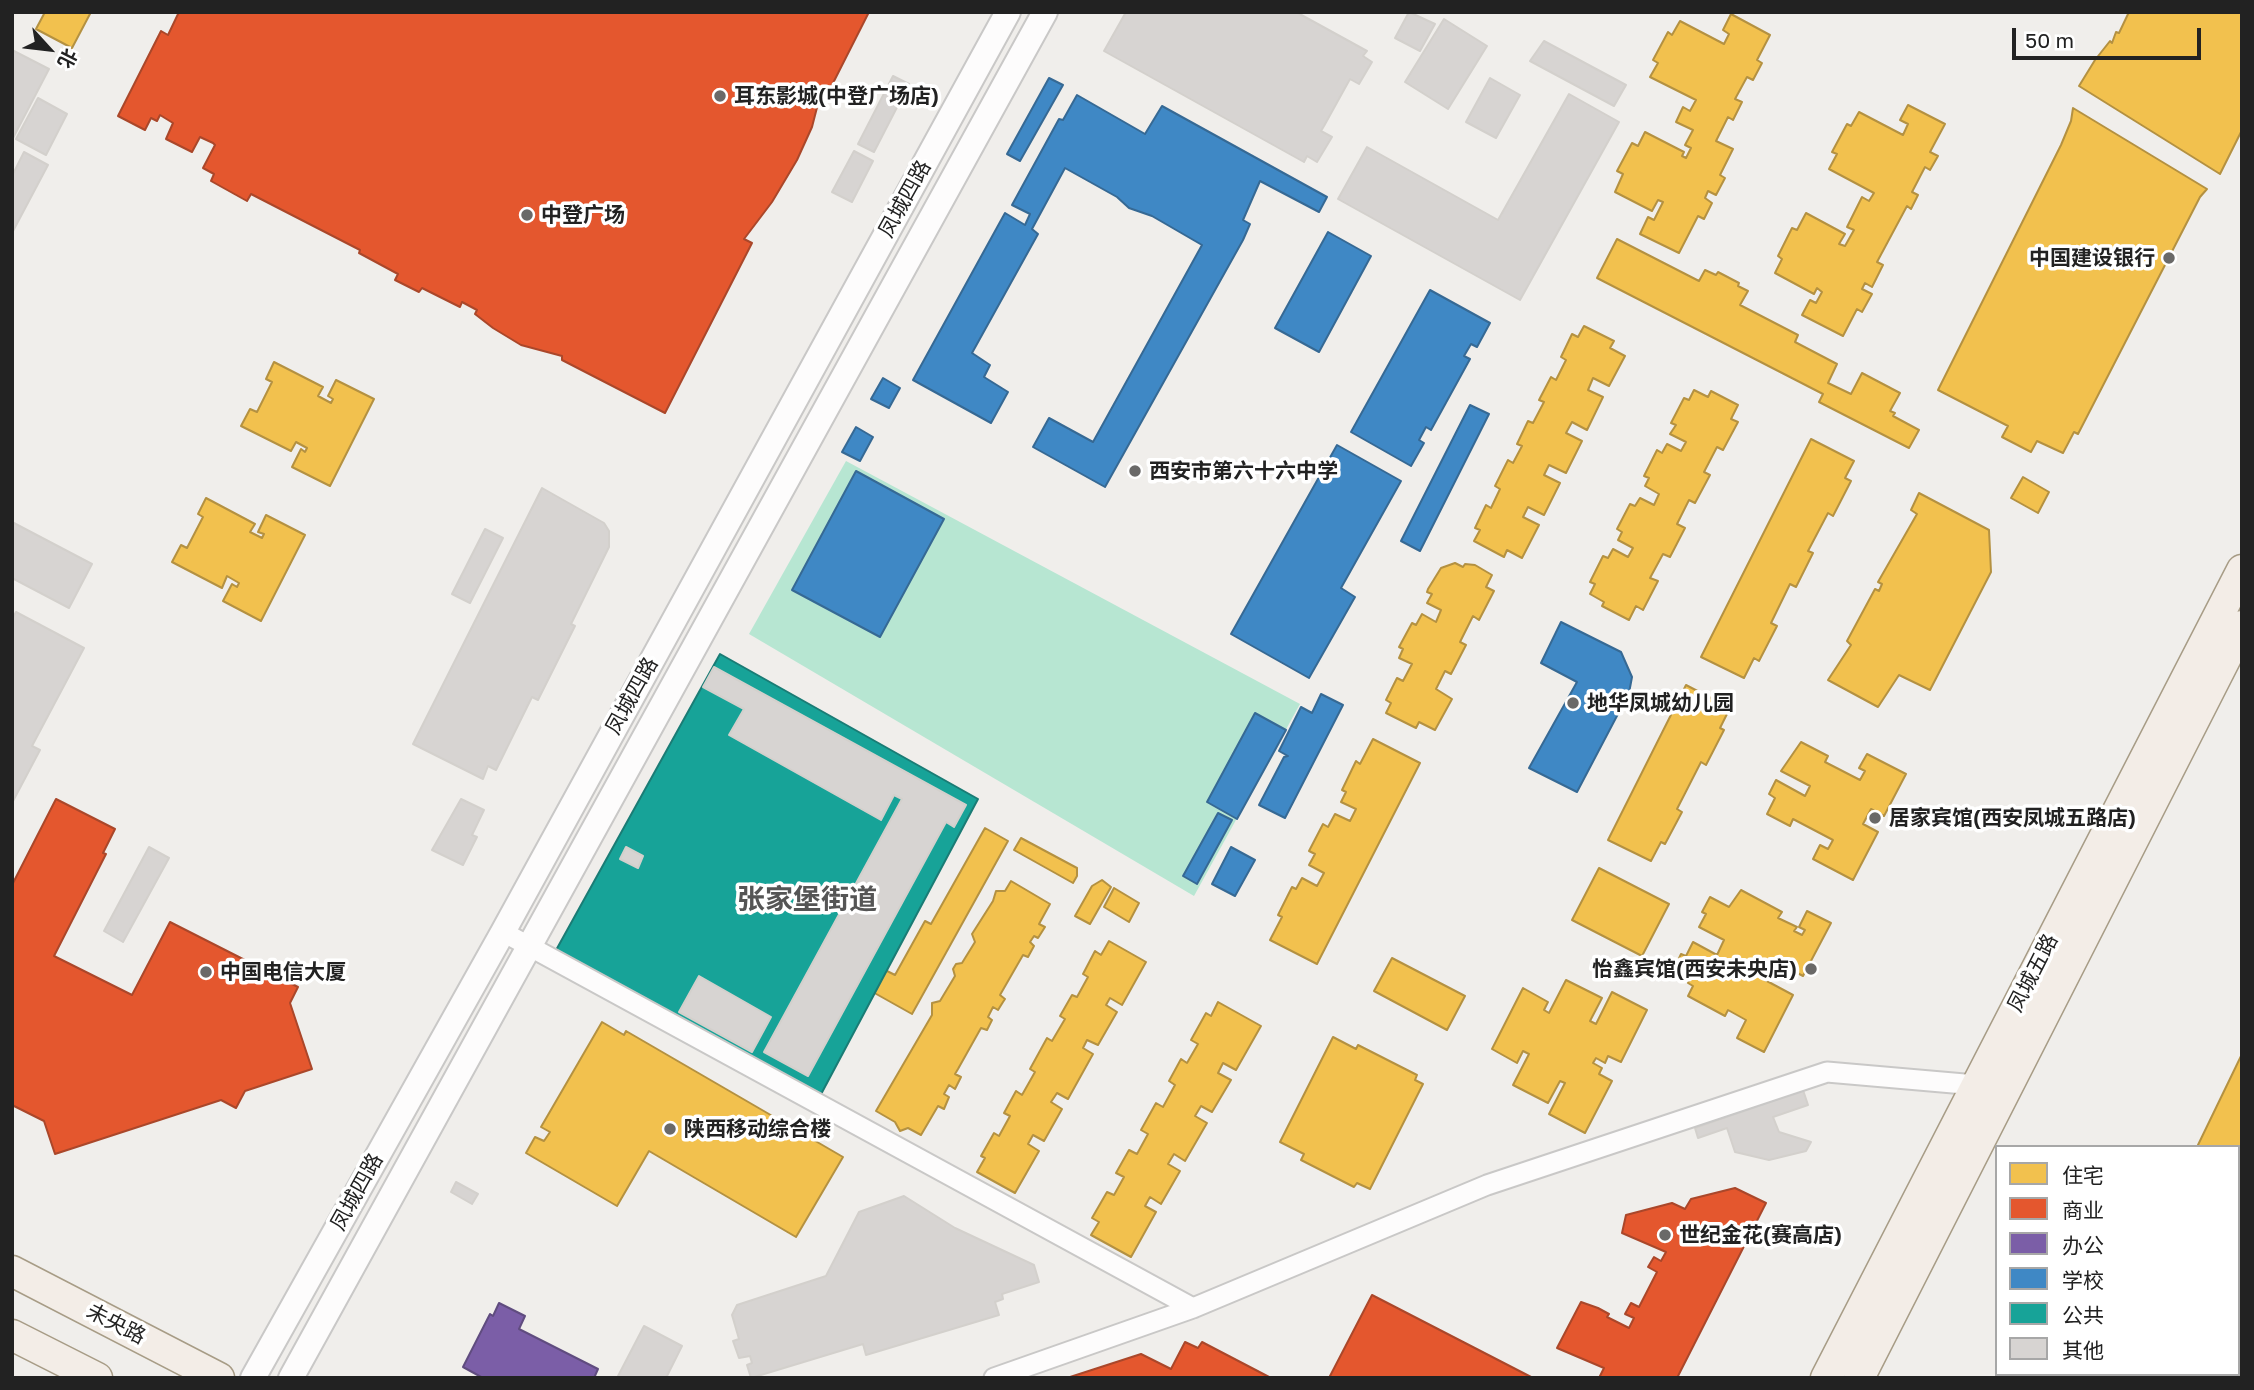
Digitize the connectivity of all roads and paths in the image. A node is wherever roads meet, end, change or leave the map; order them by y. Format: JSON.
{"nodes":[{"id":1,"x":1007,"y":12,"type":"edge"},
{"id":2,"x":1045,"y":12,"type":"edge"},
{"id":3,"x":2242,"y":570,"type":"edge"},
{"id":4,"x":2242,"y":626,"type":"edge"},
{"id":5,"x":503,"y":932,"type":"junction"},
{"id":6,"x":530,"y":949,"type":"junction"},
{"id":7,"x":1976,"y":1085,"type":"junction"},
{"id":8,"x":12,"y":1271,"type":"edge"},
{"id":9,"x":1193,"y":1308,"type":"junction"},
{"id":10,"x":12,"y":1335,"type":"edge"},
{"id":11,"x":97,"y":1378,"type":"edge"},
{"id":12,"x":219,"y":1378,"type":"edge"},
{"id":13,"x":253,"y":1378,"type":"edge"},
{"id":14,"x":291,"y":1378,"type":"edge"},
{"id":15,"x":994,"y":1378,"type":"edge"},
{"id":16,"x":1826,"y":1378,"type":"edge"},
{"id":17,"x":1859,"y":1378,"type":"edge"}],
"edges":[{"from":1,"to":5,"type":"street","name":"凤城四路"},
{"from":2,"to":6,"type":"street","name":"凤城四路"},
{"from":3,"to":7,"type":"main road","name":"凤城五路"},
{"from":4,"to":17,"type":"main road","name":"凤城五路"},
{"from":5,"to":6,"type":"street"},
{"from":5,"to":13,"type":"street","name":"凤城四路"},
{"from":6,"to":9,"type":"street"},
{"from":6,"to":14,"type":"street","name":"凤城四路"},
{"from":7,"to":9,"type":"street"},
{"from":7,"to":16,"type":"main road","name":"凤城五路"},
{"from":8,"to":12,"type":"main road","name":"未央路"},
{"from":9,"to":15,"type":"street"},
{"from":10,"to":11,"type":"main road"}]}
